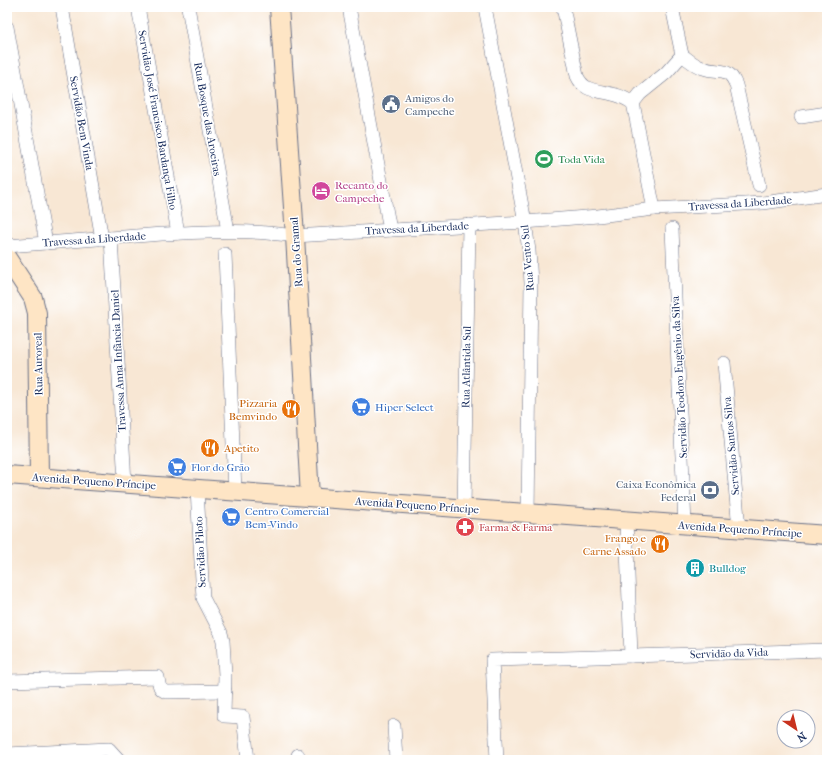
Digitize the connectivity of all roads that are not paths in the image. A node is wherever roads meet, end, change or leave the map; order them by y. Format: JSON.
{"nodes":[{"id":1,"x":62,"y":7,"type":"edge"},
{"id":2,"x":138,"y":7,"type":"edge"},
{"id":3,"x":188,"y":7,"type":"edge"},
{"id":4,"x":279,"y":7,"type":"edge"},
{"id":5,"x":349,"y":7,"type":"edge"},
{"id":6,"x":485,"y":7,"type":"edge"},
{"id":7,"x":563,"y":7,"type":"edge"},
{"id":8,"x":672,"y":7,"type":"edge"},
{"id":9,"x":7,"y":27,"type":"edge"},
{"id":10,"x":682,"y":55,"type":"junction"},
{"id":11,"x":633,"y":103,"type":"junction"},
{"id":12,"x":827,"y":113,"type":"edge"},
{"id":13,"x":801,"y":117,"type":"dead end"},
{"id":14,"x":759,"y":185,"type":"dead end"},
{"id":15,"x":827,"y":194,"type":"edge"},
{"id":16,"x":654,"y":209,"type":"junction"},
{"id":17,"x":525,"y":222,"type":"junction"},
{"id":18,"x":469,"y":225,"type":"junction"},
{"id":19,"x":672,"y":229,"type":"dead end"},
{"id":20,"x":390,"y":230,"type":"junction"},
{"id":21,"x":228,"y":231,"type":"junction"},
{"id":22,"x":178,"y":233,"type":"junction"},
{"id":23,"x":295,"y":236,"type":"junction"},
{"id":24,"x":106,"y":238,"type":"junction"},
{"id":25,"x":46,"y":243,"type":"junction"},
{"id":26,"x":7,"y":246,"type":"edge"},
{"id":27,"x":225,"y":254,"type":"dead end"},
{"id":28,"x":7,"y":258,"type":"edge"},
{"id":29,"x":724,"y":363,"type":"dead end"},
{"id":30,"x":7,"y":475,"type":"edge"},
{"id":31,"x":39,"y":477,"type":"junction"},
{"id":32,"x":125,"y":483,"type":"junction"},
{"id":33,"x":197,"y":489,"type":"junction"},
{"id":34,"x":234,"y":491,"type":"junction"},
{"id":35,"x":310,"y":497,"type":"junction"},
{"id":36,"x":464,"y":508,"type":"junction"},
{"id":37,"x":528,"y":513,"type":"junction"},
{"id":38,"x":626,"y":520,"type":"junction"},
{"id":39,"x":685,"y":525,"type":"junction"},
{"id":40,"x":739,"y":529,"type":"junction"},
{"id":41,"x":827,"y":535,"type":"edge"},
{"id":42,"x":827,"y":650,"type":"edge"},
{"id":43,"x":631,"y":656,"type":"junction"},
{"id":44,"x":7,"y":681,"type":"edge"},
{"id":45,"x":225,"y":691,"type":"junction"},
{"id":46,"x":394,"y":726,"type":"dead end"},
{"id":47,"x":7,"y":754,"type":"edge"},
{"id":48,"x":119,"y":760,"type":"edge"},
{"id":49,"x":248,"y":760,"type":"edge"},
{"id":50,"x":396,"y":760,"type":"edge"},
{"id":51,"x":497,"y":760,"type":"edge"}],
"edges":[{"from":1,"to":24,"type":"street","name":"Servidão Bem Vinda"},
{"from":2,"to":22,"type":"street","name":"Servidão José Francisco Bardança Filho"},
{"from":3,"to":21,"type":"street","name":"Rua Bosque das Aroeiras"},
{"from":4,"to":23,"type":"main road","name":"Rua do Gramal"},
{"from":5,"to":20,"type":"street"},
{"from":6,"to":17,"type":"street","name":"Rua Vento Sul"},
{"from":7,"to":11,"type":"street"},
{"from":8,"to":10,"type":"street"},
{"from":9,"to":25,"type":"street"},
{"from":10,"to":11,"type":"street"},
{"from":10,"to":14,"type":"street"},
{"from":11,"to":16,"type":"street"},
{"from":12,"to":13,"type":"street"},
{"from":15,"to":16,"type":"street","name":"Travessa da Liberdade"},
{"from":16,"to":17,"type":"street","name":"Travessa da Liberdade"},
{"from":17,"to":18,"type":"street","name":"Travessa da Liberdade"},
{"from":17,"to":37,"type":"street","name":"Rua Vento Sul"},
{"from":18,"to":20,"type":"street","name":"Travessa da Liberdade"},
{"from":18,"to":36,"type":"street","name":"Rua Atlântida Sul"},
{"from":19,"to":39,"type":"street","name":"Servidão Teodoro Eugênio da Silva"},
{"from":20,"to":23,"type":"street","name":"Travessa da Liberdade"},
{"from":21,"to":22,"type":"street","name":"Travessa da Liberdade"},
{"from":21,"to":23,"type":"street","name":"Travessa da Liberdade"},
{"from":22,"to":24,"type":"street","name":"Travessa da Liberdade"},
{"from":23,"to":35,"type":"main road","name":"Rua do Gramal"},
{"from":24,"to":25,"type":"street","name":"Travessa da Liberdade"},
{"from":24,"to":32,"type":"street","name":"Travessa Anna Infância Daniel"},
{"from":25,"to":26,"type":"street","name":"Travessa da Liberdade"},
{"from":27,"to":34,"type":"street"},
{"from":28,"to":31,"type":"main road","name":"Rua Auroreal"},
{"from":29,"to":40,"type":"street","name":"Servidão Santos Silva"},
{"from":30,"to":31,"type":"main road","name":"Avenida Pequeno Príncipe"},
{"from":31,"to":32,"type":"main road","name":"Avenida Pequeno Príncipe"},
{"from":32,"to":33,"type":"main road","name":"Avenida Pequeno Príncipe"},
{"from":33,"to":34,"type":"main road","name":"Avenida Pequeno Príncipe"},
{"from":33,"to":45,"type":"street","name":"Servidão Piloto"},
{"from":34,"to":35,"type":"main road","name":"Avenida Pequeno Príncipe"},
{"from":35,"to":36,"type":"main road","name":"Avenida Pequeno Príncipe"},
{"from":36,"to":37,"type":"main road","name":"Avenida Pequeno Príncipe"},
{"from":37,"to":38,"type":"main road","name":"Avenida Pequeno Príncipe"},
{"from":38,"to":39,"type":"main road","name":"Avenida Pequeno Príncipe"},
{"from":38,"to":43,"type":"street"},
{"from":39,"to":40,"type":"main road","name":"Avenida Pequeno Príncipe"},
{"from":40,"to":41,"type":"main road","name":"Avenida Pequeno Príncipe"},
{"from":42,"to":43,"type":"street","name":"Servidão da Vida"},
{"from":43,"to":51,"type":"street","name":"Servidão da Vida"},
{"from":44,"to":45,"type":"street"},
{"from":45,"to":49,"type":"street","name":"Servidão Piloto"},
{"from":46,"to":50,"type":"street"},
{"from":47,"to":48,"type":"street"}]}
